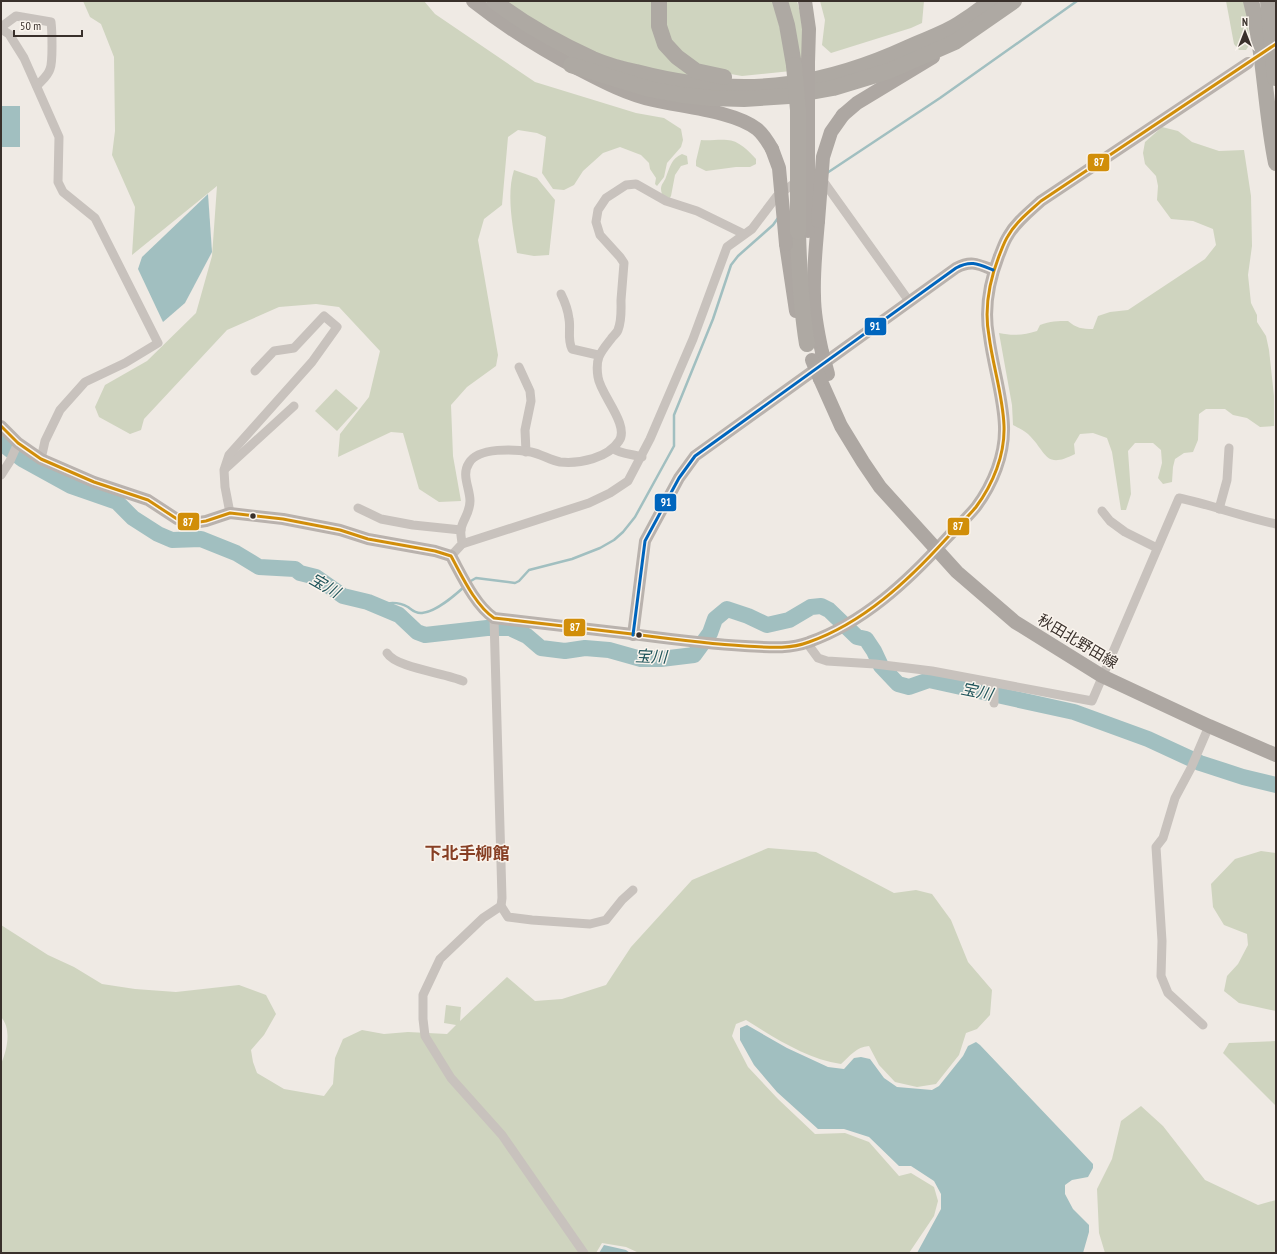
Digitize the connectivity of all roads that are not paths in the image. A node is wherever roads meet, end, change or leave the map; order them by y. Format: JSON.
{"nodes":[{"id":1,"x":473,"y":1,"type":"edge"},
{"id":2,"x":494,"y":1,"type":"edge"},
{"id":3,"x":659,"y":1,"type":"edge"},
{"id":4,"x":780,"y":1,"type":"edge"},
{"id":5,"x":805,"y":1,"type":"edge"},
{"id":6,"x":991,"y":1,"type":"edge"},
{"id":7,"x":1014,"y":1,"type":"edge"},
{"id":8,"x":1252,"y":1,"type":"edge"},
{"id":9,"x":1268,"y":1,"type":"edge"},
{"id":10,"x":1,"y":28,"type":"edge"},
{"id":11,"x":955,"y":42,"type":"junction"},
{"id":12,"x":1248,"y":63,"type":"dead end"},
{"id":13,"x":801,"y":64,"type":"junction"},
{"id":14,"x":570,"y":65,"type":"junction"},
{"id":15,"x":789,"y":84,"type":"junction"},
{"id":16,"x":37,"y":86,"type":"junction"},
{"id":17,"x":1276,"y":100,"type":"edge"},
{"id":18,"x":1276,"y":163,"type":"edge"},
{"id":19,"x":808,"y":228,"type":"junction"},
{"id":20,"x":744,"y":234,"type":"junction"},
{"id":21,"x":993,"y":270,"type":"junction"},
{"id":22,"x":561,"y":294,"type":"dead end"},
{"id":23,"x":909,"y":301,"type":"junction"},
{"id":24,"x":807,"y":344,"type":"junction"},
{"id":25,"x":598,"y":355,"type":"junction"},
{"id":26,"x":817,"y":356,"type":"junction"},
{"id":27,"x":519,"y":367,"type":"dead end"},
{"id":28,"x":254,"y":371,"type":"dead end"},
{"id":29,"x":294,"y":406,"type":"dead end"},
{"id":30,"x":1,"y":426,"type":"edge"},
{"id":31,"x":17,"y":445,"type":"junction"},
{"id":32,"x":1229,"y":448,"type":"dead end"},
{"id":33,"x":614,"y":449,"type":"junction"},
{"id":34,"x":526,"y":452,"type":"junction"},
{"id":35,"x":642,"y":457,"type":"junction"},
{"id":36,"x":41,"y":459,"type":"junction"},
{"id":37,"x":6,"y":463,"type":"edge"},
{"id":38,"x":224,"y":470,"type":"junction"},
{"id":39,"x":1,"y":475,"type":"edge"},
{"id":40,"x":358,"y":508,"type":"dead end"},
{"id":41,"x":1219,"y":509,"type":"junction"},
{"id":42,"x":1102,"y":511,"type":"dead end"},
{"id":43,"x":230,"y":514,"type":"junction"},
{"id":44,"x":1276,"y":524,"type":"edge"},
{"id":45,"x":460,"y":530,"type":"junction"},
{"id":46,"x":462,"y":544,"type":"junction"},
{"id":47,"x":1158,"y":548,"type":"junction"},
{"id":48,"x":936,"y":550,"type":"junction"},
{"id":49,"x":451,"y":556,"type":"junction"},
{"id":50,"x":494,"y":624,"type":"junction"},
{"id":51,"x":633,"y":634,"type":"junction"},
{"id":52,"x":807,"y":643,"type":"junction"},
{"id":53,"x":387,"y":653,"type":"dead end"},
{"id":54,"x":1102,"y":676,"type":"junction"},
{"id":55,"x":463,"y":681,"type":"dead end"},
{"id":56,"x":994,"y":683,"type":"junction"},
{"id":57,"x":994,"y":703,"type":"dead end"},
{"id":58,"x":1209,"y":726,"type":"junction"},
{"id":59,"x":1276,"y":754,"type":"edge"},
{"id":60,"x":633,"y":890,"type":"dead end"},
{"id":61,"x":501,"y":906,"type":"junction"},
{"id":62,"x":1203,"y":1025,"type":"dead end"},
{"id":63,"x":584,"y":1253,"type":"edge"}],
"edges":[{"from":1,"to":14,"type":"main road"},
{"from":2,"to":15,"type":"highway"},
{"from":3,"to":15,"type":"highway"},
{"from":4,"to":13,"type":"highway"},
{"from":5,"to":13,"type":"main road"},
{"from":6,"to":15,"type":"highway"},
{"from":7,"to":11,"type":"highway"},
{"from":8,"to":18,"type":"highway"},
{"from":9,"to":17,"type":"highway"},
{"from":10,"to":16,"type":"street"},
{"from":10,"to":16,"type":"street"},
{"from":11,"to":14,"type":"highway"},
{"from":11,"to":19,"type":"main road","bridge":true},
{"from":12,"to":21,"type":"street"},
{"from":13,"to":19,"type":"highway","bridge":true},
{"from":14,"to":24,"type":"main road","name":"秋田北野田線","bridge":true},
{"from":16,"to":36,"type":"street"},
{"from":19,"to":24,"type":"highway"},
{"from":19,"to":26,"type":"main road"},
{"from":20,"to":23,"type":"street"},
{"from":20,"to":25,"type":"street"},
{"from":20,"to":35,"type":"street"},
{"from":21,"to":23,"type":"street"},
{"from":21,"to":48,"type":"street"},
{"from":22,"to":25,"type":"street"},
{"from":23,"to":51,"type":"street"},
{"from":24,"to":26,"type":"main road","name":"秋田北野田線"},
{"from":25,"to":33,"type":"street"},
{"from":26,"to":48,"type":"main road","name":"秋田北野田線","bridge":true},
{"from":27,"to":34,"type":"street"},
{"from":28,"to":38,"type":"street"},
{"from":29,"to":38,"type":"street"},
{"from":30,"to":31,"type":"street"},
{"from":31,"to":36,"type":"street"},
{"from":31,"to":37,"type":"street"},
{"from":32,"to":41,"type":"street"},
{"from":33,"to":34,"type":"street"},
{"from":33,"to":35,"type":"street"},
{"from":34,"to":45,"type":"street"},
{"from":35,"to":46,"type":"street"},
{"from":36,"to":43,"type":"street"},
{"from":37,"to":39,"type":"street"},
{"from":38,"to":43,"type":"street"},
{"from":40,"to":45,"type":"street"},
{"from":41,"to":44,"type":"street"},
{"from":41,"to":47,"type":"street"},
{"from":42,"to":47,"type":"street"},
{"from":43,"to":49,"type":"street"},
{"from":45,"to":46,"type":"street"},
{"from":46,"to":49,"type":"street"},
{"from":47,"to":54,"type":"street"},
{"from":48,"to":52,"type":"street"},
{"from":48,"to":54,"type":"main road","name":"秋田北野田線"},
{"from":49,"to":50,"type":"street"},
{"from":50,"to":51,"type":"street"},
{"from":50,"to":61,"type":"street"},
{"from":51,"to":52,"type":"street"},
{"from":52,"to":56,"type":"street"},
{"from":53,"to":55,"type":"street"},
{"from":54,"to":56,"type":"street"},
{"from":54,"to":58,"type":"main road","name":"秋田北野田線"},
{"from":56,"to":57,"type":"street"},
{"from":58,"to":59,"type":"main road","name":"秋田北野田線"},
{"from":58,"to":62,"type":"street"},
{"from":60,"to":61,"type":"street"},
{"from":61,"to":63,"type":"street"}]}
